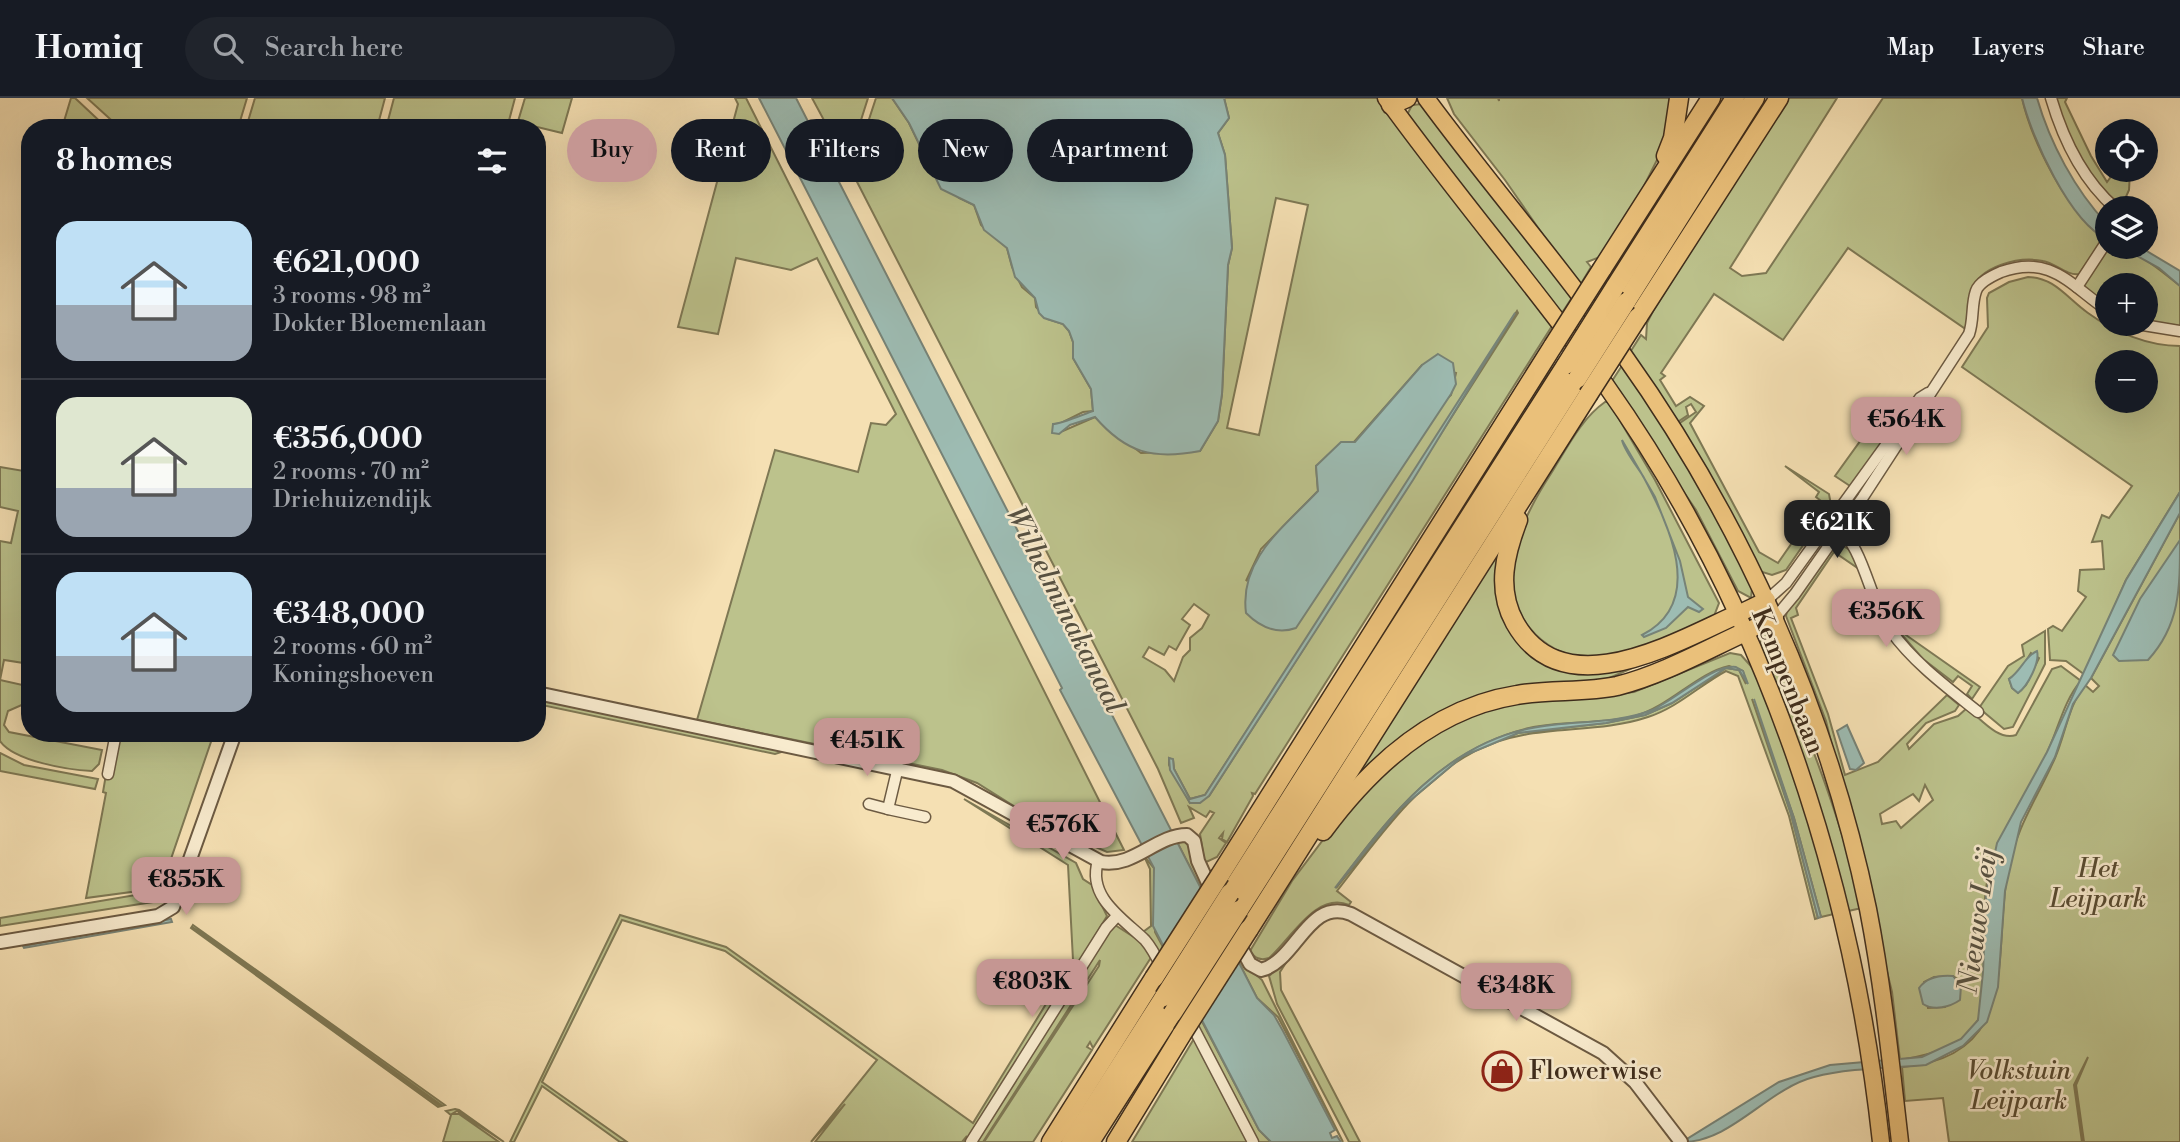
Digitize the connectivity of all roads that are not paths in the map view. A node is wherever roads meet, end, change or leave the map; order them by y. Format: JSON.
{"nodes":[{"id":1,"x":1426,"y":98,"type":"edge"},
{"id":2,"x":1679,"y":98,"type":"edge"},
{"id":3,"x":1712,"y":98,"type":"edge"},
{"id":4,"x":1735,"y":98,"type":"edge"},
{"id":5,"x":1755,"y":98,"type":"edge"},
{"id":6,"x":1779,"y":98,"type":"edge"},
{"id":7,"x":2051,"y":98,"type":"edge"},
{"id":8,"x":1395,"y":100,"type":"edge"},
{"id":9,"x":1654,"y":187,"type":"junction"},
{"id":10,"x":2102,"y":196,"type":"edge"},
{"id":11,"x":2095,"y":259,"type":"edge"},
{"id":12,"x":2077,"y":287,"type":"junction"},
{"id":13,"x":2095,"y":301,"type":"edge"},
{"id":14,"x":2158,"y":329,"type":"edge"},
{"id":15,"x":2180,"y":331,"type":"edge"},
{"id":16,"x":1571,"y":372,"type":"junction"},
{"id":17,"x":1929,"y":393,"type":"junction"},
{"id":18,"x":1535,"y":478,"type":"junction"},
{"id":19,"x":1843,"y":500,"type":"junction"},
{"id":20,"x":1855,"y":508,"type":"junction"},
{"id":21,"x":1828,"y":522,"type":"junction"},
{"id":22,"x":1839,"y":528,"type":"junction"},
{"id":23,"x":1767,"y":600,"type":"junction"},
{"id":24,"x":1736,"y":615,"type":"junction"},
{"id":25,"x":1775,"y":618,"type":"junction"},
{"id":26,"x":1745,"y":632,"type":"junction"},
{"id":27,"x":546,"y":695,"type":"edge"},
{"id":28,"x":1979,"y":712,"type":"dead end"},
{"id":29,"x":114,"y":742,"type":"edge"},
{"id":30,"x":233,"y":742,"type":"edge"},
{"id":31,"x":898,"y":767,"type":"junction"},
{"id":32,"x":108,"y":774,"type":"dead end"},
{"id":33,"x":869,"y":804,"type":"dead end"},
{"id":34,"x":888,"y":809,"type":"junction"},
{"id":35,"x":925,"y":817,"type":"dead end"},
{"id":36,"x":1098,"y":861,"type":"junction"},
{"id":37,"x":1283,"y":875,"type":"junction"},
{"id":38,"x":1117,"y":916,"type":"junction"},
{"id":39,"x":0,"y":942,"type":"edge"},
{"id":40,"x":1894,"y":1091,"type":"junction"},
{"id":41,"x":1905,"y":1112,"type":"dead end"},
{"id":42,"x":1679,"y":1140,"type":"edge"},
{"id":43,"x":971,"y":1142,"type":"edge"},
{"id":44,"x":1051,"y":1142,"type":"edge"},
{"id":45,"x":1070,"y":1142,"type":"edge"},
{"id":46,"x":1090,"y":1142,"type":"edge"},
{"id":47,"x":1116,"y":1142,"type":"edge"},
{"id":48,"x":1253,"y":1142,"type":"edge"},
{"id":49,"x":1881,"y":1142,"type":"edge"},
{"id":50,"x":1900,"y":1142,"type":"edge"}],
"edges":[{"from":1,"to":23,"type":"highway","name":"Kempenbaan"},
{"from":2,"to":9,"type":"highway"},
{"from":3,"to":9,"type":"highway"},
{"from":4,"to":16,"type":"highway","bridge":true},
{"from":5,"to":16,"type":"highway","bridge":true},
{"from":6,"to":18,"type":"highway","bridge":true},
{"from":7,"to":10,"type":"street"},
{"from":8,"to":24,"type":"highway","name":"Kempenbaan"},
{"from":9,"to":44,"type":"highway","bridge":true},
{"from":11,"to":12,"type":"street"},
{"from":12,"to":13,"type":"street"},
{"from":12,"to":17,"type":"street"},
{"from":14,"to":15,"type":"street"},
{"from":16,"to":45,"type":"highway","bridge":true},
{"from":16,"to":46,"type":"highway","bridge":true},
{"from":17,"to":19,"type":"street"},
{"from":17,"to":20,"type":"street"},
{"from":18,"to":24,"type":"highway"},
{"from":18,"to":37,"type":"highway"},
{"from":19,"to":20,"type":"street"},
{"from":19,"to":21,"type":"street"},
{"from":20,"to":22,"type":"street"},
{"from":21,"to":22,"type":"street"},
{"from":21,"to":23,"type":"street"},
{"from":22,"to":25,"type":"street"},
{"from":22,"to":28,"type":"street"},
{"from":23,"to":24,"type":"highway"},
{"from":23,"to":25,"type":"highway","name":"Kempenbaan"},
{"from":24,"to":26,"type":"highway","name":"Kempenbaan"},
{"from":25,"to":26,"type":"highway"},
{"from":25,"to":40,"type":"highway","name":"Kempenbaan"},
{"from":26,"to":37,"type":"highway"},
{"from":26,"to":49,"type":"highway","name":"Kempenbaan"},
{"from":27,"to":31,"type":"street"},
{"from":29,"to":32,"type":"street"},
{"from":30,"to":39,"type":"street"},
{"from":31,"to":34,"type":"street"},
{"from":31,"to":36,"type":"street"},
{"from":33,"to":34,"type":"street"},
{"from":34,"to":35,"type":"street"},
{"from":36,"to":38,"type":"street"},
{"from":36,"to":42,"type":"street"},
{"from":37,"to":47,"type":"highway","bridge":true},
{"from":38,"to":43,"type":"street"},
{"from":38,"to":48,"type":"street"},
{"from":40,"to":41,"type":"highway"},
{"from":40,"to":50,"type":"highway","name":"Kempenbaan"}]}
